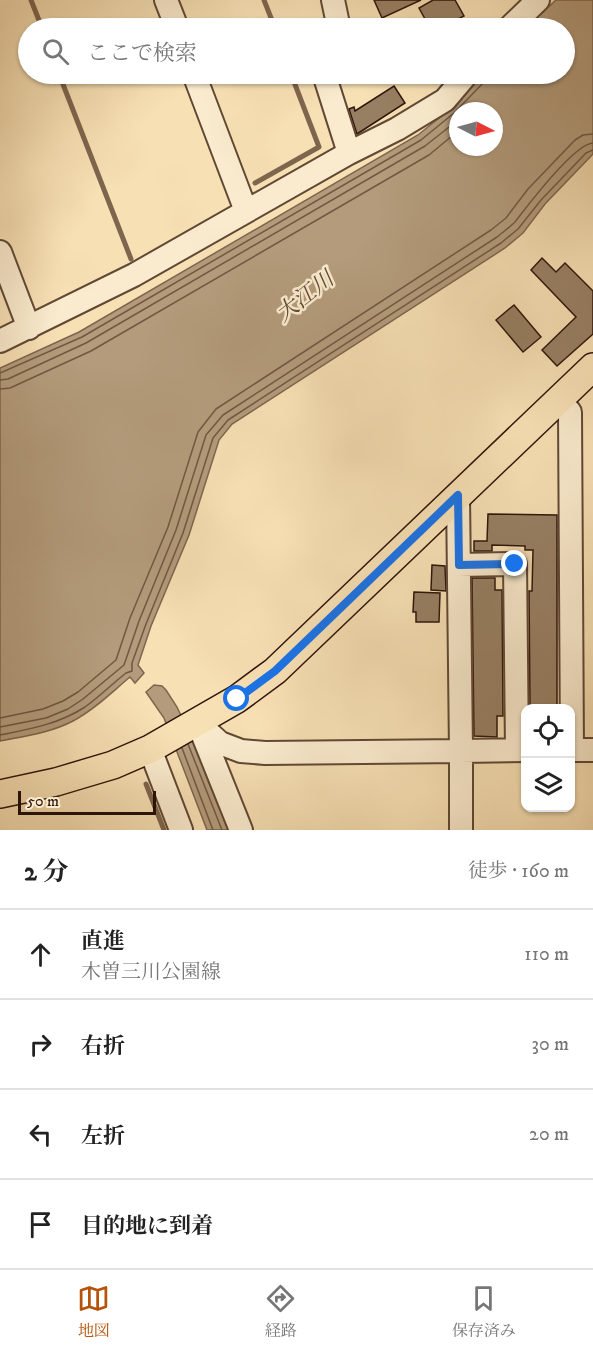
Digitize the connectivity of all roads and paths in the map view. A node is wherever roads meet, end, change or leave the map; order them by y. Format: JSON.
{"nodes":[{"id":1,"x":166,"y":0,"type":"edge"},
{"id":2,"x":333,"y":0,"type":"edge"},
{"id":3,"x":538,"y":0,"type":"edge"},
{"id":4,"x":173,"y":18,"type":"edge"},
{"id":5,"x":337,"y":18,"type":"edge"},
{"id":6,"x":519,"y":18,"type":"edge"},
{"id":7,"x":198,"y":84,"type":"edge"},
{"id":8,"x":327,"y":84,"type":"edge"},
{"id":9,"x":459,"y":84,"type":"edge"},
{"id":10,"x":349,"y":153,"type":"junction"},
{"id":11,"x":246,"y":211,"type":"junction"},
{"id":12,"x":0,"y":252,"type":"edge"},
{"id":13,"x":29,"y":328,"type":"junction"},
{"id":14,"x":0,"y":341,"type":"edge"},
{"id":15,"x":593,"y":367,"type":"edge"},
{"id":16,"x":559,"y":399,"type":"junction"},
{"id":17,"x":458,"y":495,"type":"junction"},
{"id":18,"x":459,"y":565,"type":"junction"},
{"id":19,"x":195,"y":725,"type":"junction"},
{"id":20,"x":158,"y":745,"type":"junction"},
{"id":21,"x":521,"y":750,"type":"edge"},
{"id":22,"x":578,"y":750,"type":"edge"},
{"id":23,"x":461,"y":751,"type":"junction"},
{"id":24,"x":161,"y":778,"type":"junction"},
{"id":25,"x":0,"y":794,"type":"edge"},
{"id":26,"x":181,"y":830,"type":"edge"},
{"id":27,"x":192,"y":830,"type":"edge"},
{"id":28,"x":241,"y":830,"type":"edge"},
{"id":29,"x":461,"y":830,"type":"edge"}],
"edges":[{"from":1,"to":4,"type":"street"},
{"from":2,"to":5,"type":"street"},
{"from":3,"to":6,"type":"street"},
{"from":7,"to":11,"type":"street"},
{"from":8,"to":10,"type":"street"},
{"from":9,"to":10,"type":"street"},
{"from":10,"to":11,"type":"street"},
{"from":11,"to":13,"type":"street"},
{"from":12,"to":13,"type":"street"},
{"from":13,"to":14,"type":"street"},
{"from":15,"to":16,"type":"main road"},
{"from":16,"to":17,"type":"main road"},
{"from":16,"to":22,"type":"street"},
{"from":17,"to":18,"type":"street"},
{"from":17,"to":19,"type":"main road"},
{"from":18,"to":21,"type":"street"},
{"from":18,"to":23,"type":"street"},
{"from":19,"to":20,"type":"main road"},
{"from":19,"to":23,"type":"street"},
{"from":19,"to":28,"type":"street"},
{"from":20,"to":24,"type":"street"},
{"from":20,"to":25,"type":"main road"},
{"from":21,"to":23,"type":"street"},
{"from":23,"to":29,"type":"street"},
{"from":24,"to":26,"type":"street"},
{"from":24,"to":27,"type":"street"}]}
